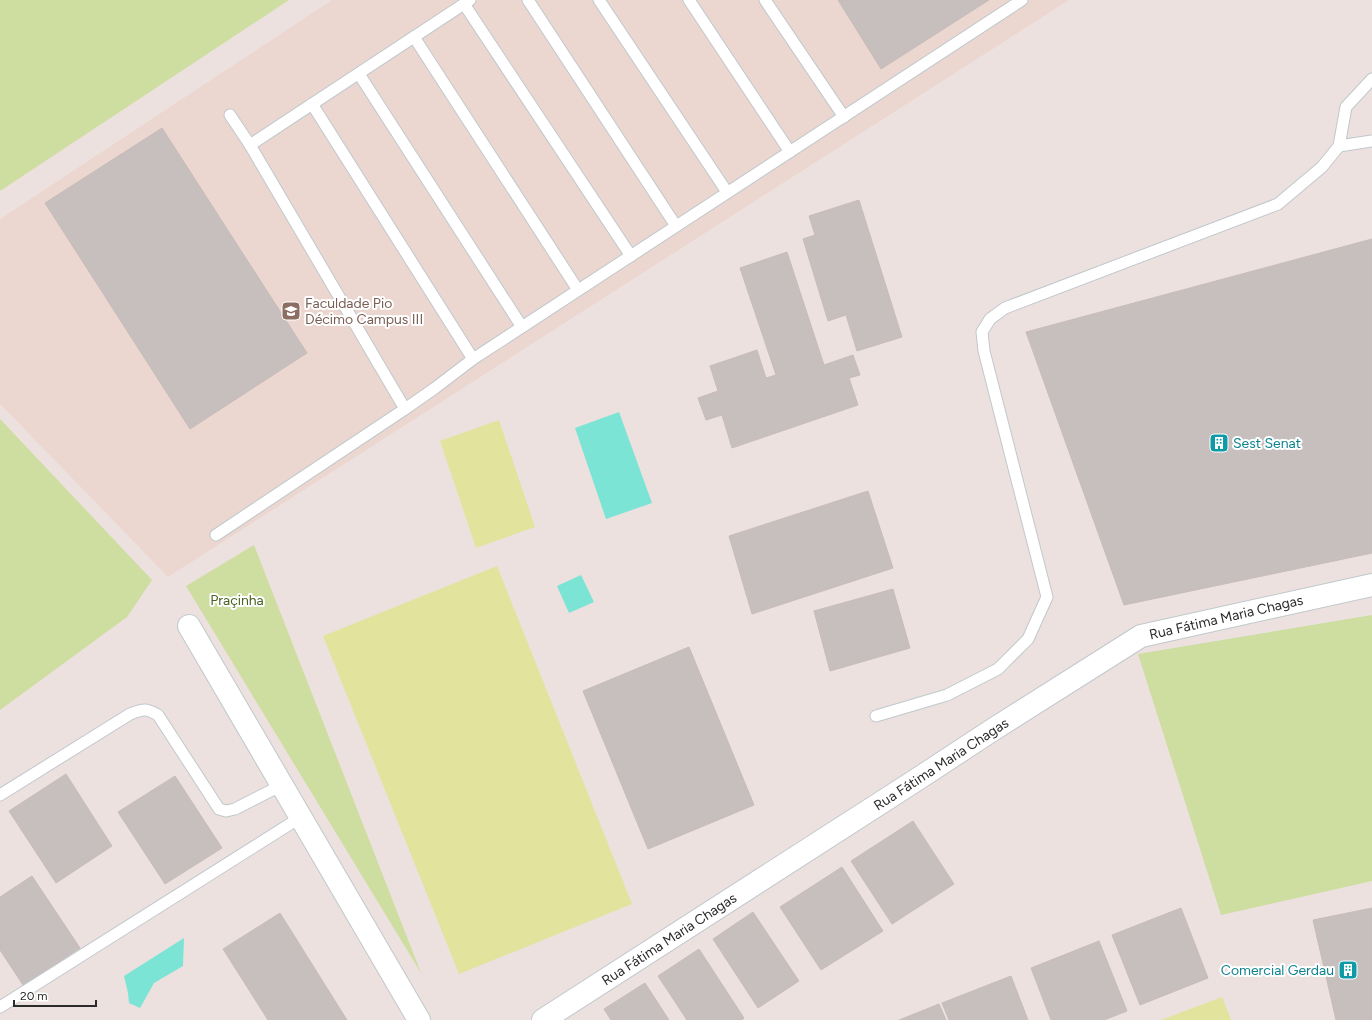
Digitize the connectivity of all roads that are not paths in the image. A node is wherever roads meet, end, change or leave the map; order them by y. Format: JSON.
{"nodes":[{"id":1,"x":528,"y":0,"type":"edge"},
{"id":2,"x":599,"y":0,"type":"edge"},
{"id":3,"x":689,"y":0,"type":"edge"},
{"id":4,"x":765,"y":0,"type":"edge"},
{"id":5,"x":1022,"y":0,"type":"edge"},
{"id":6,"x":467,"y":2,"type":"edge"},
{"id":7,"x":414,"y":37,"type":"junction"},
{"id":8,"x":359,"y":74,"type":"junction"},
{"id":9,"x":1372,"y":79,"type":"edge"},
{"id":10,"x":312,"y":104,"type":"junction"},
{"id":11,"x":230,"y":115,"type":"dead end"},
{"id":12,"x":844,"y":117,"type":"junction"},
{"id":13,"x":1372,"y":141,"type":"edge"},
{"id":14,"x":250,"y":145,"type":"junction"},
{"id":15,"x":1339,"y":146,"type":"junction"},
{"id":16,"x":790,"y":152,"type":"junction"},
{"id":17,"x":727,"y":192,"type":"junction"},
{"id":18,"x":676,"y":226,"type":"junction"},
{"id":19,"x":631,"y":256,"type":"junction"},
{"id":20,"x":578,"y":290,"type":"junction"},
{"id":21,"x":522,"y":327,"type":"junction"},
{"id":22,"x":473,"y":359,"type":"junction"},
{"id":23,"x":405,"y":410,"type":"junction"},
{"id":24,"x":216,"y":535,"type":"dead end"},
{"id":25,"x":1372,"y":585,"type":"edge"},
{"id":26,"x":189,"y":626,"type":"dead end"},
{"id":27,"x":876,"y":716,"type":"dead end"},
{"id":28,"x":282,"y":785,"type":"junction"},
{"id":29,"x":0,"y":795,"type":"edge"},
{"id":30,"x":301,"y":817,"type":"junction"},
{"id":31,"x":0,"y":1007,"type":"edge"},
{"id":32,"x":419,"y":1020,"type":"edge"},
{"id":33,"x":543,"y":1020,"type":"edge"}],
"edges":[{"from":1,"to":18,"type":"lane"},
{"from":2,"to":17,"type":"lane"},
{"from":3,"to":16,"type":"lane"},
{"from":4,"to":12,"type":"lane"},
{"from":5,"to":12,"type":"lane"},
{"from":6,"to":7,"type":"lane"},
{"from":6,"to":19,"type":"lane"},
{"from":7,"to":8,"type":"lane"},
{"from":7,"to":20,"type":"lane"},
{"from":8,"to":10,"type":"lane"},
{"from":8,"to":21,"type":"lane"},
{"from":9,"to":15,"type":"lane"},
{"from":10,"to":14,"type":"lane"},
{"from":10,"to":22,"type":"lane"},
{"from":11,"to":14,"type":"lane"},
{"from":12,"to":16,"type":"lane"},
{"from":13,"to":15,"type":"lane"},
{"from":14,"to":23,"type":"lane"},
{"from":15,"to":27,"type":"lane"},
{"from":16,"to":17,"type":"lane"},
{"from":17,"to":18,"type":"lane"},
{"from":18,"to":19,"type":"lane"},
{"from":19,"to":20,"type":"lane"},
{"from":20,"to":21,"type":"lane"},
{"from":21,"to":22,"type":"lane"},
{"from":22,"to":23,"type":"lane"},
{"from":23,"to":24,"type":"lane"},
{"from":25,"to":33,"type":"street","name":"Rua Fátima Maria Chagas"},
{"from":26,"to":28,"type":"street"},
{"from":28,"to":29,"type":"lane"},
{"from":28,"to":30,"type":"street"},
{"from":30,"to":31,"type":"lane"},
{"from":30,"to":32,"type":"street"}]}
